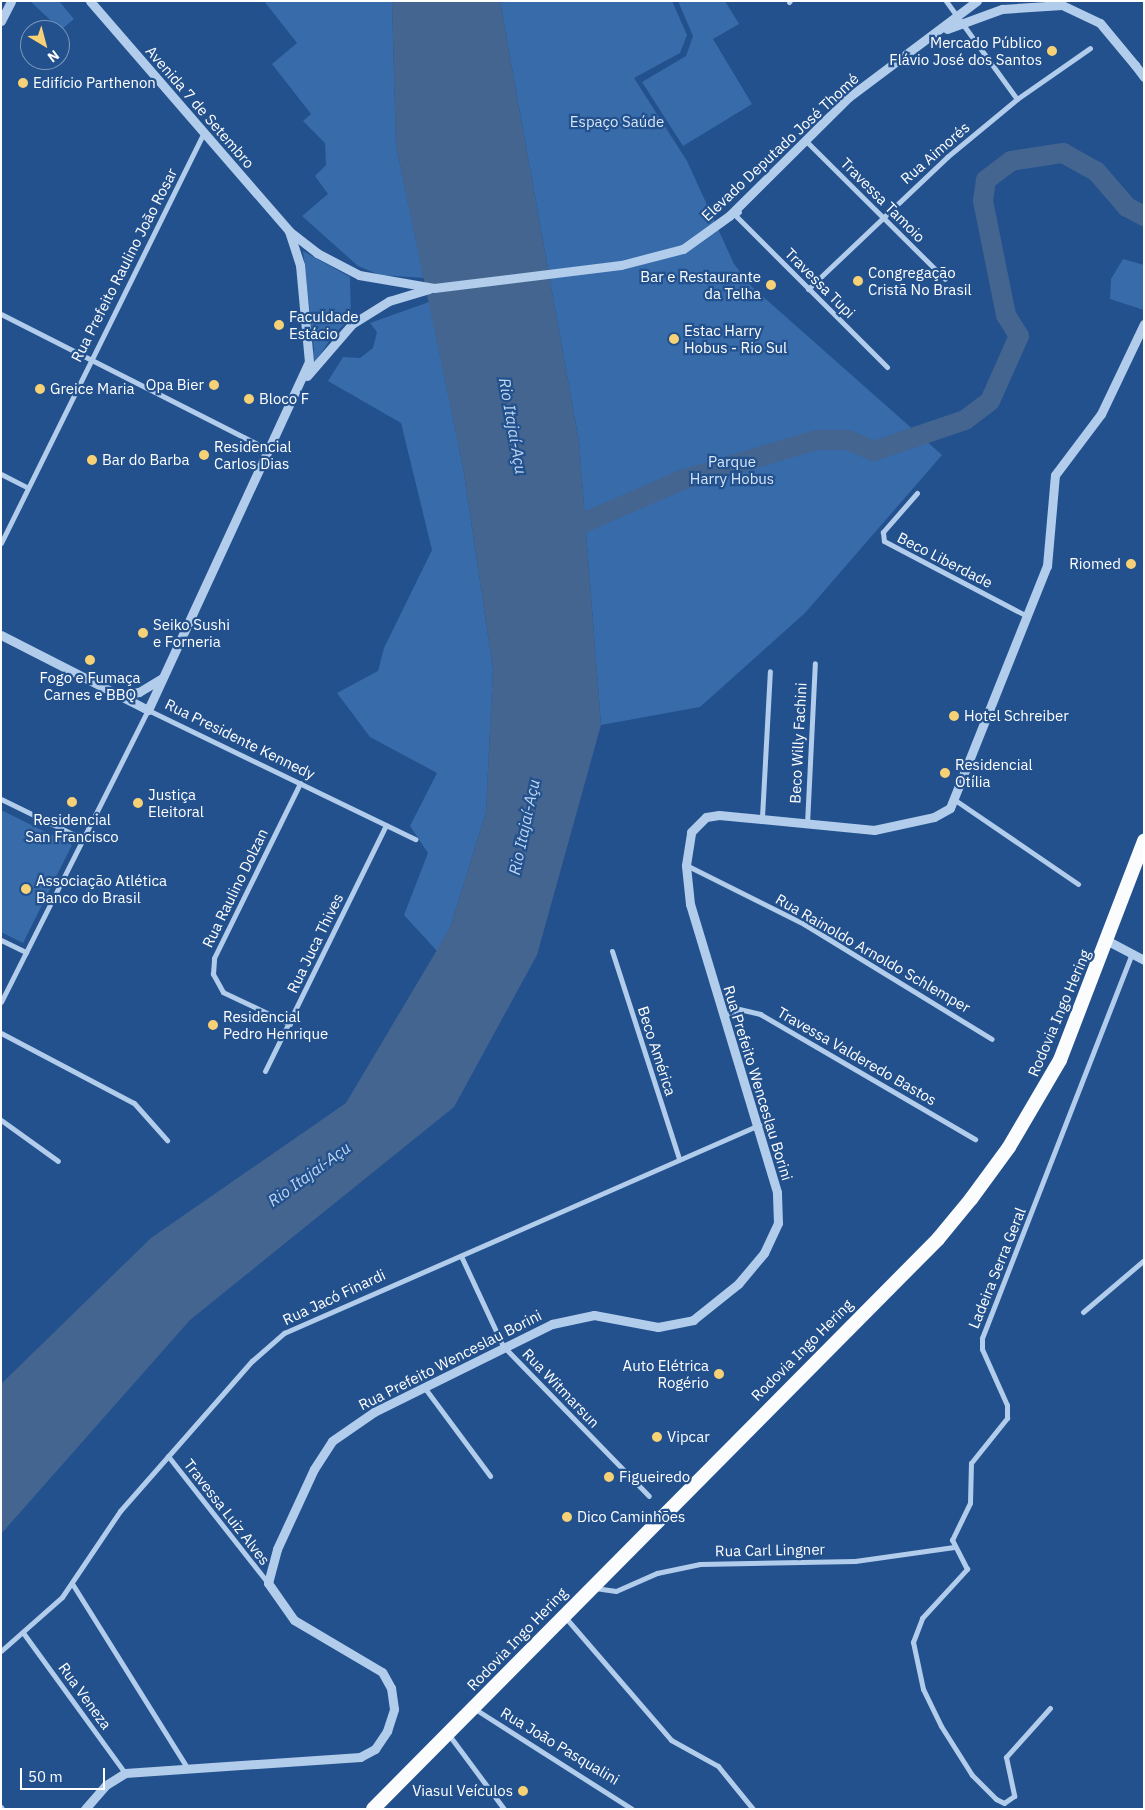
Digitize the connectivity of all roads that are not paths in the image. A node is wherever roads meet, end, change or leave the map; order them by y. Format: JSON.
{"nodes":[{"id":1,"x":11,"y":1,"type":"edge"},
{"id":2,"x":90,"y":1,"type":"edge"},
{"id":3,"x":946,"y":1,"type":"edge"},
{"id":4,"x":976,"y":1,"type":"edge"},
{"id":5,"x":956,"y":15,"type":"junction"},
{"id":6,"x":1,"y":22,"type":"edge"},
{"id":7,"x":930,"y":36,"type":"junction"},
{"id":8,"x":1090,"y":48,"type":"dead end"},
{"id":9,"x":1144,"y":77,"type":"edge"},
{"id":10,"x":1017,"y":99,"type":"junction"},
{"id":11,"x":204,"y":133,"type":"junction"},
{"id":12,"x":804,"y":140,"type":"junction"},
{"id":13,"x":883,"y":216,"type":"junction"},
{"id":14,"x":289,"y":231,"type":"junction"},
{"id":15,"x":945,"y":279,"type":"dead end"},
{"id":16,"x":434,"y":288,"type":"junction"},
{"id":17,"x":808,"y":289,"type":"junction"},
{"id":18,"x":1,"y":314,"type":"edge"},
{"id":19,"x":1144,"y":324,"type":"edge"},
{"id":20,"x":91,"y":358,"type":"junction"},
{"id":21,"x":887,"y":367,"type":"dead end"},
{"id":22,"x":301,"y":384,"type":"junction"},
{"id":23,"x":269,"y":450,"type":"junction"},
{"id":24,"x":1,"y":474,"type":"edge"},
{"id":25,"x":28,"y":488,"type":"junction"},
{"id":26,"x":917,"y":492,"type":"dead end"},
{"id":27,"x":1,"y":543,"type":"edge"},
{"id":28,"x":1025,"y":615,"type":"junction"},
{"id":29,"x":1,"y":636,"type":"edge"},
{"id":30,"x":815,"y":663,"type":"dead end"},
{"id":31,"x":770,"y":671,"type":"dead end"},
{"id":32,"x":164,"y":677,"type":"junction"},
{"id":33,"x":120,"y":695,"type":"junction"},
{"id":34,"x":148,"y":710,"type":"junction"},
{"id":35,"x":300,"y":783,"type":"junction"},
{"id":36,"x":1,"y":799,"type":"edge"},
{"id":37,"x":955,"y":800,"type":"junction"},
{"id":38,"x":762,"y":817,"type":"junction"},
{"id":39,"x":807,"y":824,"type":"junction"},
{"id":40,"x":386,"y":825,"type":"junction"},
{"id":41,"x":83,"y":839,"type":"junction"},
{"id":42,"x":415,"y":839,"type":"dead end"},
{"id":43,"x":1144,"y":841,"type":"edge"},
{"id":44,"x":686,"y":865,"type":"junction"},
{"id":45,"x":1078,"y":884,"type":"dead end"},
{"id":46,"x":1,"y":940,"type":"edge"},
{"id":47,"x":1108,"y":941,"type":"junction"},
{"id":48,"x":612,"y":951,"type":"dead end"},
{"id":49,"x":26,"y":952,"type":"junction"},
{"id":50,"x":1132,"y":954,"type":"junction"},
{"id":51,"x":1144,"y":960,"type":"edge"},
{"id":52,"x":1,"y":1002,"type":"edge"},
{"id":53,"x":723,"y":1016,"type":"junction"},
{"id":54,"x":290,"y":1024,"type":"junction"},
{"id":55,"x":1,"y":1033,"type":"edge"},
{"id":56,"x":992,"y":1039,"type":"dead end"},
{"id":57,"x":265,"y":1071,"type":"dead end"},
{"id":58,"x":1,"y":1120,"type":"edge"},
{"id":59,"x":759,"y":1125,"type":"junction"},
{"id":60,"x":975,"y":1139,"type":"dead end"},
{"id":61,"x":167,"y":1140,"type":"dead end"},
{"id":62,"x":679,"y":1158,"type":"junction"},
{"id":63,"x":58,"y":1161,"type":"dead end"},
{"id":64,"x":461,"y":1256,"type":"junction"},
{"id":65,"x":1144,"y":1260,"type":"edge"},
{"id":66,"x":1083,"y":1312,"type":"dead end"},
{"id":67,"x":503,"y":1346,"type":"junction"},
{"id":68,"x":424,"y":1386,"type":"junction"},
{"id":69,"x":168,"y":1456,"type":"junction"},
{"id":70,"x":490,"y":1476,"type":"dead end"},
{"id":71,"x":649,"y":1496,"type":"dead end"},
{"id":72,"x":954,"y":1547,"type":"junction"},
{"id":73,"x":268,"y":1583,"type":"junction"},
{"id":74,"x":73,"y":1585,"type":"junction"},
{"id":75,"x":590,"y":1587,"type":"junction"},
{"id":76,"x":563,"y":1615,"type":"junction"},
{"id":77,"x":24,"y":1634,"type":"junction"},
{"id":78,"x":1,"y":1651,"type":"edge"},
{"id":79,"x":473,"y":1707,"type":"junction"},
{"id":80,"x":1050,"y":1708,"type":"dead end"},
{"id":81,"x":447,"y":1733,"type":"junction"},
{"id":82,"x":186,"y":1766,"type":"junction"},
{"id":83,"x":126,"y":1773,"type":"junction"},
{"id":84,"x":374,"y":1808,"type":"edge"},
{"id":85,"x":85,"y":1809,"type":"edge"},
{"id":86,"x":504,"y":1809,"type":"edge"},
{"id":87,"x":632,"y":1809,"type":"edge"},
{"id":88,"x":753,"y":1809,"type":"edge"}],
"edges":[{"from":1,"to":6,"type":"street"},
{"from":2,"to":11,"type":"street","name":"Avenida 7 de Setembro"},
{"from":3,"to":5,"type":"street"},
{"from":4,"to":5,"type":"street"},
{"from":4,"to":7,"type":"street","name":"Elevado Deputado José Thomé","bridge":true},
{"from":5,"to":10,"type":"street"},
{"from":5,"to":12,"type":"street"},
{"from":7,"to":9,"type":"street","bridge":true},
{"from":7,"to":16,"type":"street","name":"Elevado Deputado José Thomé","bridge":true},
{"from":8,"to":10,"type":"street","name":"Rua Aimorés"},
{"from":10,"to":13,"type":"street","name":"Rua Aimorés"},
{"from":11,"to":14,"type":"street","name":"Avenida 7 de Setembro"},
{"from":11,"to":20,"type":"street","name":"Rua Prefeito Raulino João Rosar"},
{"from":12,"to":13,"type":"street","name":"Travessa Tamoio"},
{"from":12,"to":17,"type":"street","name":"Travessa Tupi"},
{"from":13,"to":15,"type":"street","name":"Travessa Tamoio"},
{"from":13,"to":17,"type":"street","name":"Rua Aimorés"},
{"from":14,"to":16,"type":"street","name":"Elevado Deputado José Thomé"},
{"from":14,"to":22,"type":"street"},
{"from":16,"to":22,"type":"street","name":"Elevado Deputado José Thomé"},
{"from":17,"to":21,"type":"street","name":"Travessa Tupi"},
{"from":18,"to":20,"type":"street"},
{"from":19,"to":28,"type":"street"},
{"from":20,"to":23,"type":"street"},
{"from":20,"to":25,"type":"street","name":"Rua Prefeito Raulino João Rosar"},
{"from":22,"to":23,"type":"street"},
{"from":23,"to":32,"type":"street"},
{"from":24,"to":25,"type":"street"},
{"from":25,"to":27,"type":"street","name":"Rua Prefeito Raulino João Rosar"},
{"from":26,"to":28,"type":"street","name":"Beco Liberdade"},
{"from":28,"to":37,"type":"street"},
{"from":29,"to":33,"type":"street","name":"Rua Presidente Kennedy"},
{"from":30,"to":39,"type":"street","name":"Beco Willy Fachini"},
{"from":31,"to":38,"type":"street"},
{"from":32,"to":33,"type":"street"},
{"from":32,"to":34,"type":"street"},
{"from":33,"to":34,"type":"street","name":"Rua Presidente Kennedy"},
{"from":34,"to":35,"type":"street","name":"Rua Presidente Kennedy"},
{"from":34,"to":41,"type":"street"},
{"from":35,"to":40,"type":"street","name":"Rua Presidente Kennedy"},
{"from":35,"to":54,"type":"street","name":"Rua Raulino Dolzan"},
{"from":36,"to":41,"type":"street"},
{"from":37,"to":39,"type":"street","name":"Rua Prefeito Wenceslau Borini"},
{"from":37,"to":45,"type":"street"},
{"from":38,"to":39,"type":"street","name":"Rua Prefeito Wenceslau Borini"},
{"from":38,"to":44,"type":"street","name":"Rua Prefeito Wenceslau Borini"},
{"from":40,"to":42,"type":"street","name":"Rua Presidente Kennedy"},
{"from":40,"to":54,"type":"street","name":"Rua Juca Thives"},
{"from":41,"to":49,"type":"street"},
{"from":43,"to":47,"type":"highway","name":"Rodovia Ingo Hering"},
{"from":44,"to":53,"type":"street","name":"Rua Prefeito Wenceslau Borini"},
{"from":44,"to":56,"type":"street","name":"Rua Rainoldo Arnoldo Schlemper"},
{"from":46,"to":49,"type":"street"},
{"from":47,"to":50,"type":"street"},
{"from":47,"to":75,"type":"highway","name":"Rodovia Ingo Hering"},
{"from":48,"to":62,"type":"street","name":"Beco América"},
{"from":49,"to":52,"type":"street"},
{"from":50,"to":51,"type":"street"},
{"from":50,"to":72,"type":"street","name":"Ladeira Serra Geral"},
{"from":53,"to":59,"type":"street","name":"Rua Prefeito Wenceslau Borini"},
{"from":53,"to":60,"type":"street","name":"Travessa Valderedo Bastos"},
{"from":54,"to":57,"type":"street","name":"Rua Juca Thives"},
{"from":55,"to":61,"type":"street"},
{"from":58,"to":63,"type":"street"},
{"from":59,"to":62,"type":"street","name":"Rua Jacó Finardi"},
{"from":59,"to":67,"type":"street","name":"Rua Prefeito Wenceslau Borini"},
{"from":62,"to":64,"type":"street","name":"Rua Jacó Finardi"},
{"from":64,"to":67,"type":"street","name":"Rua Witmarsun"},
{"from":64,"to":69,"type":"street","name":"Rua Jacó Finardi"},
{"from":65,"to":66,"type":"street"},
{"from":67,"to":68,"type":"street","name":"Rua Prefeito Wenceslau Borini"},
{"from":67,"to":71,"type":"street","name":"Rua Witmarsun"},
{"from":68,"to":70,"type":"street"},
{"from":68,"to":73,"type":"street","name":"Rua Prefeito Wenceslau Borini"},
{"from":69,"to":73,"type":"street","name":"Travessa Luiz Alves"},
{"from":69,"to":74,"type":"street","name":"Rua Jacó Finardi"},
{"from":72,"to":75,"type":"street","name":"Rua Carl Lingner"},
{"from":72,"to":80,"type":"street"},
{"from":73,"to":82,"type":"street"},
{"from":74,"to":77,"type":"street","name":"Rua Jacó Finardi"},
{"from":74,"to":82,"type":"street"},
{"from":75,"to":76,"type":"highway","name":"Rodovia Ingo Hering"},
{"from":76,"to":79,"type":"highway","name":"Rodovia Ingo Hering"},
{"from":76,"to":88,"type":"street"},
{"from":77,"to":78,"type":"street","name":"Rua Jacó Finardi"},
{"from":77,"to":83,"type":"street","name":"Rua Veneza"},
{"from":79,"to":81,"type":"highway","name":"Rodovia Ingo Hering"},
{"from":79,"to":87,"type":"street","name":"Rua João Pasqualini"},
{"from":81,"to":84,"type":"highway","name":"Rodovia Ingo Hering"},
{"from":81,"to":86,"type":"street"},
{"from":82,"to":83,"type":"street"},
{"from":83,"to":85,"type":"street"}]}
